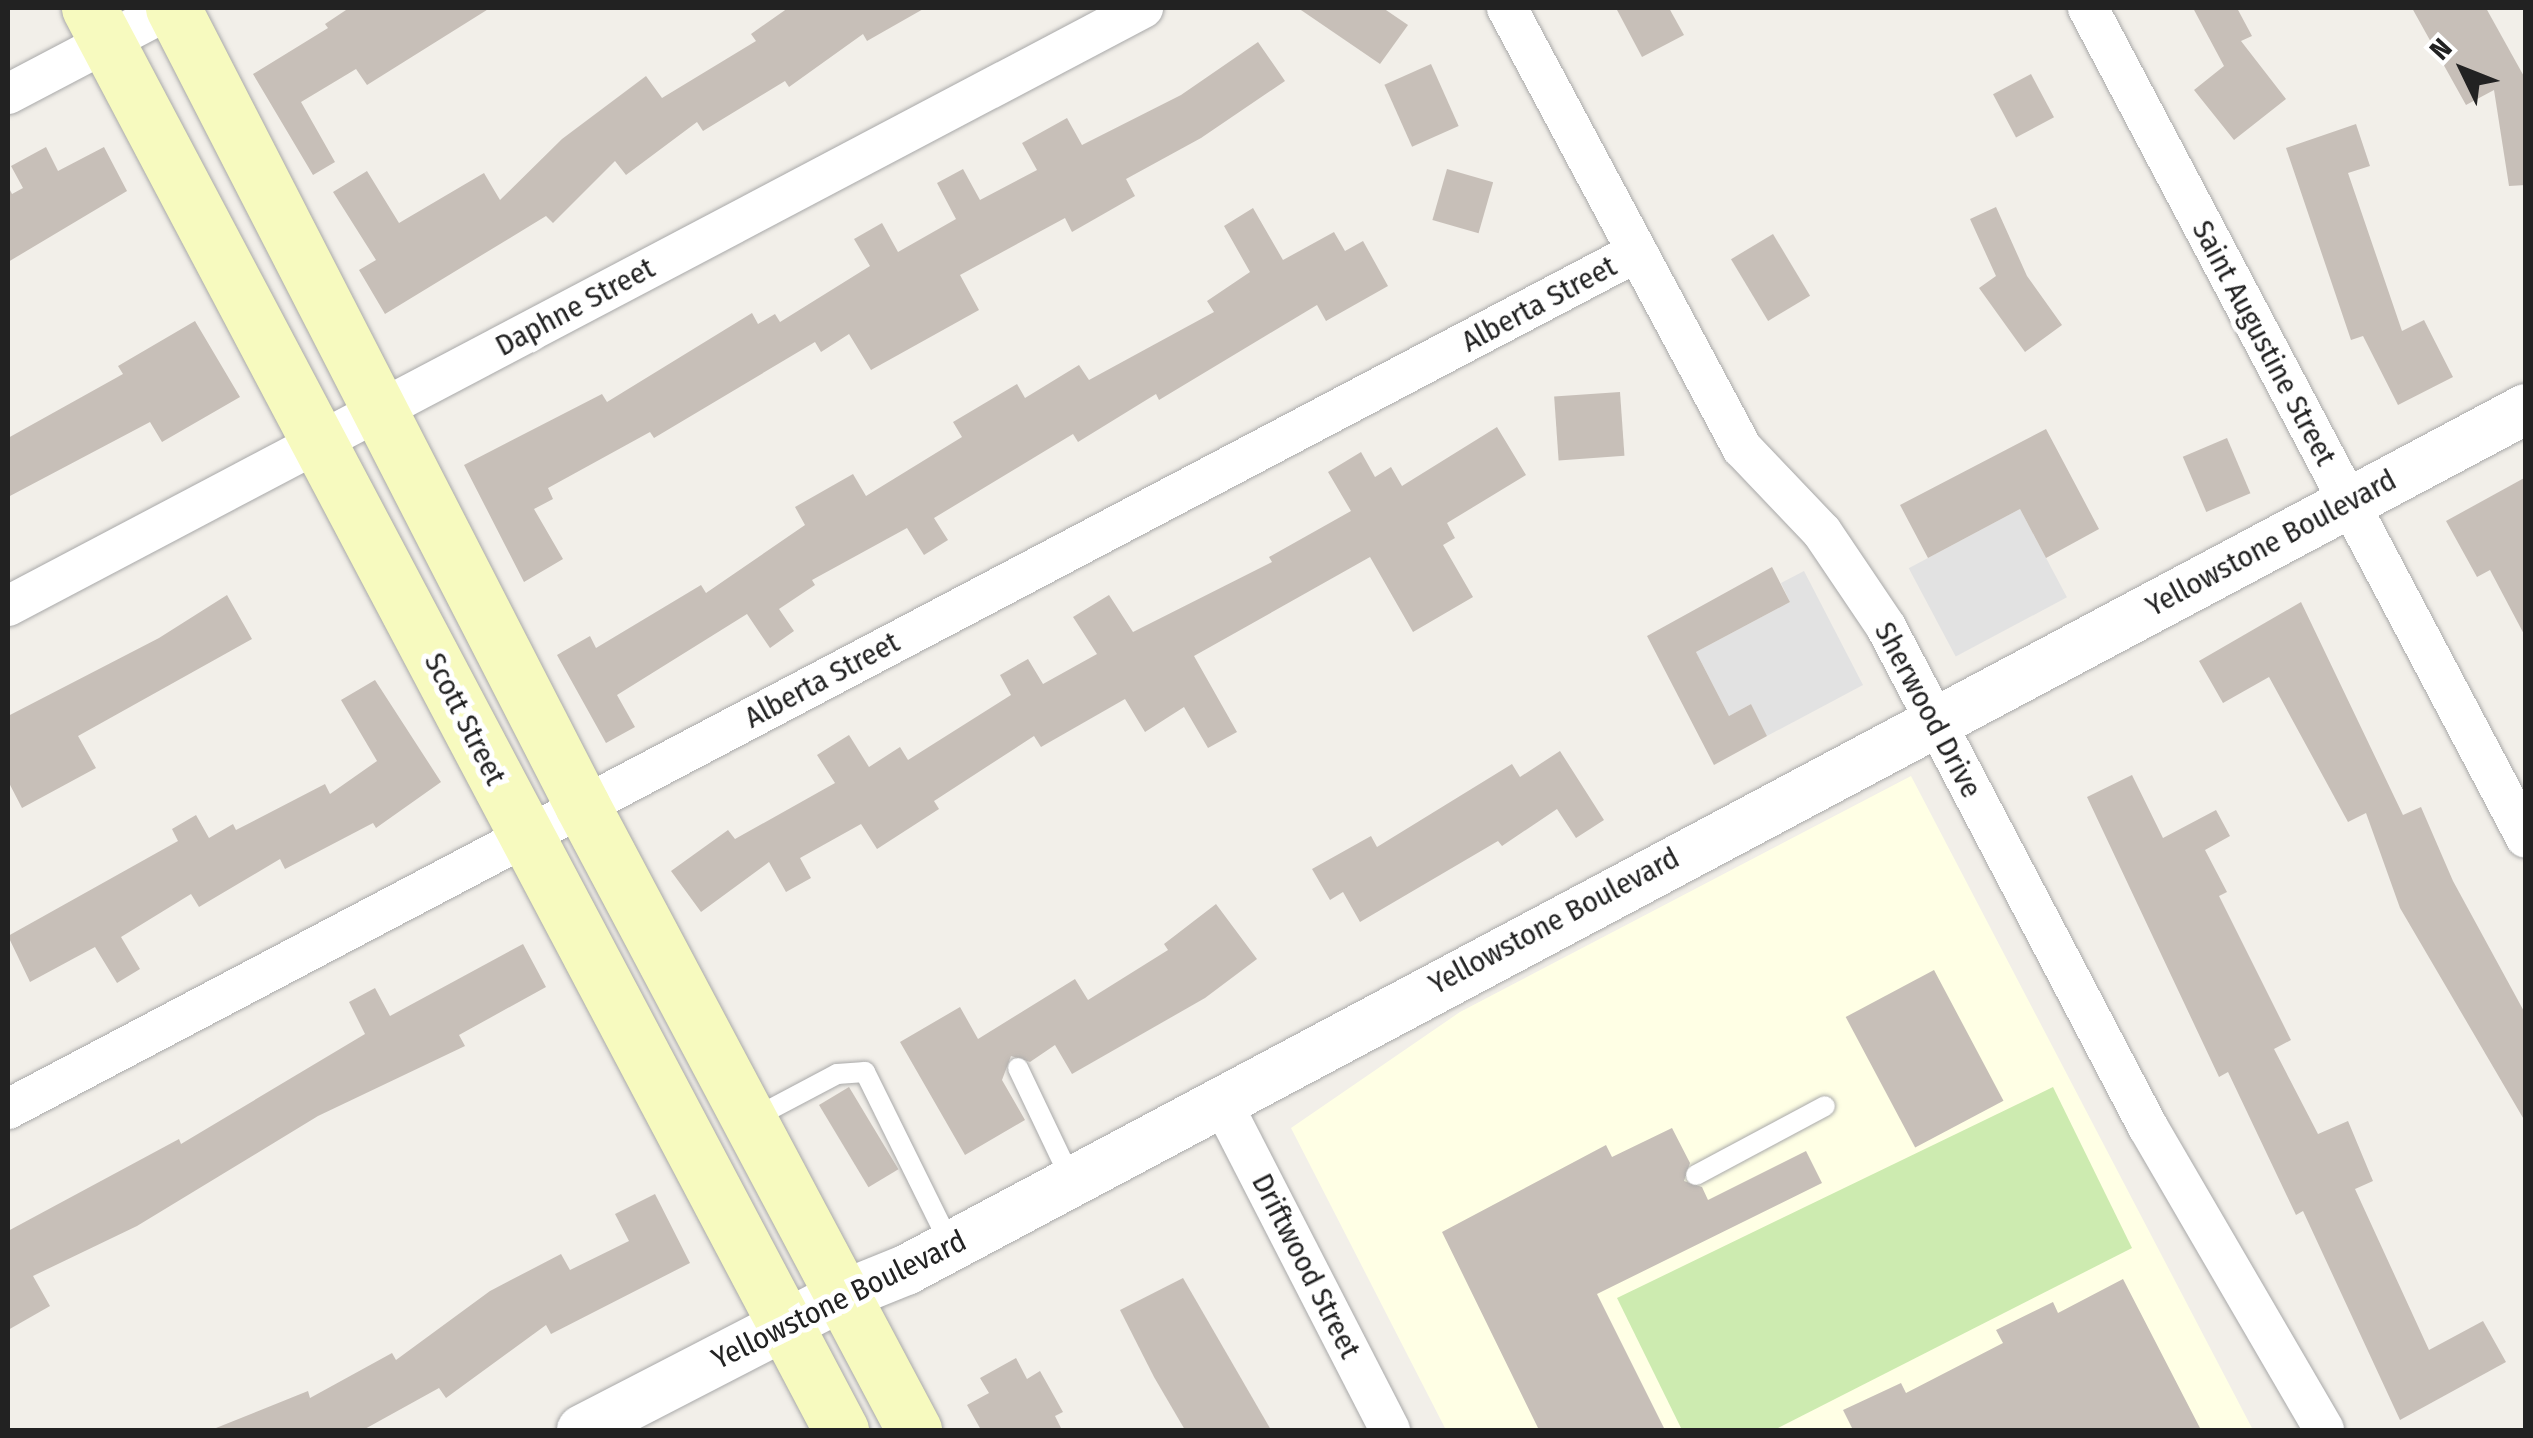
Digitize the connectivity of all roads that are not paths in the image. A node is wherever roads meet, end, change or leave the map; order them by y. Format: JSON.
{"nodes":[{"id":1,"x":172,"y":8,"type":"edge"},
{"id":2,"x":1142,"y":8,"type":"edge"},
{"id":3,"x":1507,"y":8,"type":"edge"},
{"id":4,"x":2088,"y":8,"type":"edge"},
{"id":5,"x":98,"y":25,"type":"edge"},
{"id":6,"x":8,"y":94,"type":"edge"},
{"id":7,"x":1637,"y":252,"type":"junction"},
{"id":8,"x":2526,"y":409,"type":"edge"},
{"id":9,"x":378,"y":411,"type":"junction"},
{"id":10,"x":321,"y":441,"type":"junction"},
{"id":11,"x":2348,"y":504,"type":"junction"},
{"id":12,"x":8,"y":606,"type":"edge"},
{"id":13,"x":1933,"y":718,"type":"junction"},
{"id":14,"x":582,"y":805,"type":"junction"},
{"id":15,"x":525,"y":836,"type":"junction"},
{"id":16,"x":2526,"y":838,"type":"edge"},
{"id":17,"x":1018,"y":1068,"type":"dead end"},
{"id":18,"x":1221,"y":1101,"type":"junction"},
{"id":19,"x":1826,"y":1106,"type":"dead end"},
{"id":20,"x":8,"y":1108,"type":"edge"},
{"id":21,"x":750,"y":1120,"type":"junction"},
{"id":22,"x":1696,"y":1175,"type":"dead end"},
{"id":23,"x":1072,"y":1181,"type":"junction"},
{"id":24,"x":951,"y":1246,"type":"junction"},
{"id":25,"x":844,"y":1294,"type":"junction"},
{"id":26,"x":786,"y":1325,"type":"junction"},
{"id":27,"x":582,"y":1430,"type":"edge"},
{"id":28,"x":841,"y":1430,"type":"edge"},
{"id":29,"x":914,"y":1430,"type":"edge"},
{"id":30,"x":1390,"y":1430,"type":"edge"},
{"id":31,"x":2324,"y":1430,"type":"edge"}],
"edges":[{"from":1,"to":5,"type":"street"},
{"from":1,"to":9,"type":"main road"},
{"from":2,"to":9,"type":"street","name":"Daphne Street"},
{"from":3,"to":7,"type":"street","name":"Sherwood Drive"},
{"from":4,"to":11,"type":"street","name":"Saint Augustine Street"},
{"from":5,"to":6,"type":"street"},
{"from":5,"to":10,"type":"main road","name":"Scott Street"},
{"from":7,"to":13,"type":"street","name":"Sherwood Drive"},
{"from":7,"to":14,"type":"street","name":"Alberta Street"},
{"from":8,"to":11,"type":"street","name":"Yellowstone Boulevard"},
{"from":9,"to":10,"type":"street","name":"Daphne Street"},
{"from":9,"to":14,"type":"main road"},
{"from":10,"to":12,"type":"street","name":"Daphne Street"},
{"from":10,"to":15,"type":"main road","name":"Scott Street"},
{"from":11,"to":13,"type":"street","name":"Yellowstone Boulevard"},
{"from":11,"to":16,"type":"street","name":"Saint Augustine Street"},
{"from":13,"to":18,"type":"street","name":"Yellowstone Boulevard"},
{"from":13,"to":31,"type":"street","name":"Sherwood Drive"},
{"from":14,"to":15,"type":"street","name":"Alberta Street"},
{"from":14,"to":21,"type":"main road"},
{"from":15,"to":20,"type":"street","name":"Alberta Street"},
{"from":15,"to":26,"type":"main road","name":"Scott Street"},
{"from":17,"to":23,"type":"lane"},
{"from":18,"to":23,"type":"street","name":"Yellowstone Boulevard"},
{"from":18,"to":30,"type":"street","name":"Driftwood Street"},
{"from":19,"to":22,"type":"lane"},
{"from":21,"to":24,"type":"lane"},
{"from":21,"to":25,"type":"main road"},
{"from":23,"to":24,"type":"street","name":"Yellowstone Boulevard"},
{"from":24,"to":25,"type":"street","name":"Yellowstone Boulevard"},
{"from":25,"to":26,"type":"street","name":"Yellowstone Boulevard"},
{"from":25,"to":29,"type":"main road"},
{"from":26,"to":27,"type":"street","name":"Yellowstone Boulevard"},
{"from":26,"to":28,"type":"main road","name":"Scott Street"}]}
